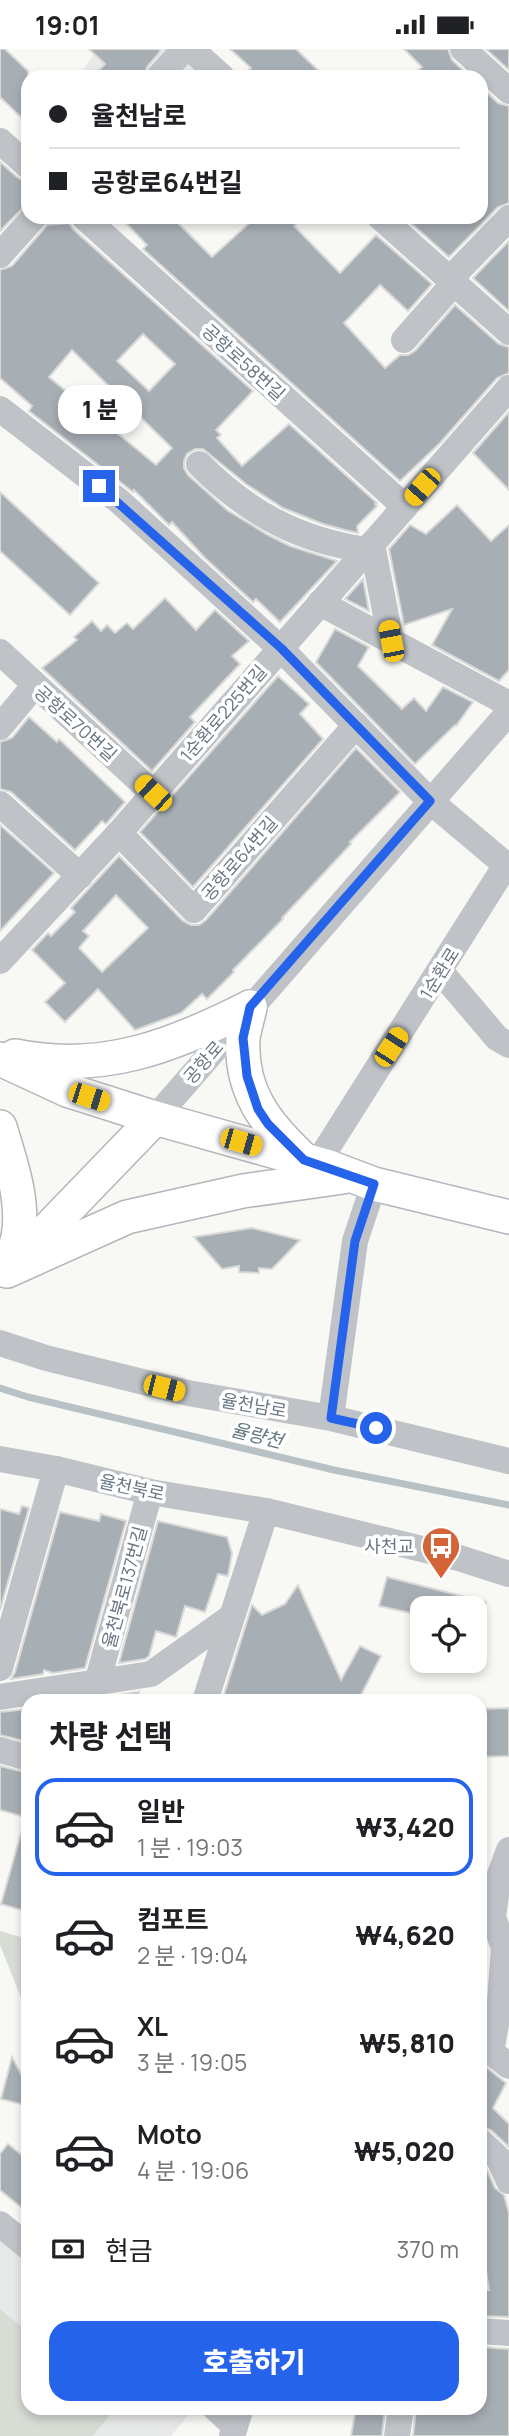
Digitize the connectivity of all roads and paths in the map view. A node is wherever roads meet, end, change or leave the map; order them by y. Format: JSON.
{"nodes":[{"id":1,"x":184,"y":49,"type":"edge"},
{"id":2,"x":191,"y":49,"type":"edge"},
{"id":3,"x":463,"y":49,"type":"edge"},
{"id":4,"x":165,"y":70,"type":"edge"},
{"id":5,"x":214,"y":70,"type":"edge"},
{"id":6,"x":498,"y":78,"type":"edge"},
{"id":7,"x":0,"y":141,"type":"edge"},
{"id":8,"x":21,"y":160,"type":"edge"},
{"id":9,"x":509,"y":218,"type":"edge"},
{"id":10,"x":28,"y":224,"type":"edge"},
{"id":11,"x":92,"y":224,"type":"edge"},
{"id":12,"x":388,"y":224,"type":"edge"},
{"id":13,"x":0,"y":255,"type":"edge"},
{"id":14,"x":452,"y":281,"type":"junction"},
{"id":15,"x":509,"y":332,"type":"edge"},
{"id":16,"x":404,"y":340,"type":"dead end"},
{"id":17,"x":509,"y":388,"type":"edge"},
{"id":18,"x":0,"y":409,"type":"edge"},
{"id":19,"x":200,"y":464,"type":"dead end"},
{"id":20,"x":405,"y":506,"type":"junction"},
{"id":21,"x":369,"y":547,"type":"junction"},
{"id":22,"x":320,"y":603,"type":"junction"},
{"id":23,"x":391,"y":641,"type":"junction"},
{"id":24,"x":281,"y":648,"type":"junction"},
{"id":25,"x":0,"y":652,"type":"edge"},
{"id":26,"x":36,"y":685,"type":"junction"},
{"id":27,"x":509,"y":704,"type":"edge"},
{"id":28,"x":509,"y":712,"type":"edge"},
{"id":29,"x":356,"y":725,"type":"junction"},
{"id":30,"x":0,"y":727,"type":"edge"},
{"id":31,"x":153,"y":793,"type":"junction"},
{"id":32,"x":430,"y":801,"type":"junction"},
{"id":33,"x":0,"y":804,"type":"edge"},
{"id":34,"x":120,"y":833,"type":"junction"},
{"id":35,"x":80,"y":876,"type":"junction"},
{"id":36,"x":0,"y":961,"type":"edge"},
{"id":37,"x":440,"y":971,"type":"junction"},
{"id":38,"x":250,"y":1007,"type":"junction"},
{"id":39,"x":509,"y":1045,"type":"edge"},
{"id":40,"x":0,"y":1050,"type":"edge"},
{"id":41,"x":0,"y":1059,"type":"edge"},
{"id":42,"x":155,"y":1118,"type":"junction"},
{"id":43,"x":0,"y":1127,"type":"edge"},
{"id":44,"x":310,"y":1162,"type":"junction"},
{"id":45,"x":363,"y":1180,"type":"junction"},
{"id":46,"x":509,"y":1217,"type":"edge"},
{"id":47,"x":4,"y":1275,"type":"edge"},
{"id":48,"x":0,"y":1343,"type":"edge"},
{"id":49,"x":331,"y":1418,"type":"junction"},
{"id":50,"x":0,"y":1459,"type":"edge"},
{"id":51,"x":509,"y":1461,"type":"edge"},
{"id":52,"x":55,"y":1469,"type":"junction"},
{"id":53,"x":150,"y":1492,"type":"junction"},
{"id":54,"x":265,"y":1511,"type":"junction"},
{"id":55,"x":509,"y":1574,"type":"edge"},
{"id":56,"x":231,"y":1617,"type":"junction"},
{"id":57,"x":0,"y":1668,"type":"edge"},
{"id":58,"x":97,"y":1683,"type":"junction"},
{"id":59,"x":207,"y":1694,"type":"edge"},
{"id":60,"x":0,"y":1697,"type":"edge"},
{"id":61,"x":0,"y":1751,"type":"edge"},
{"id":62,"x":21,"y":1756,"type":"edge"},
{"id":63,"x":509,"y":1850,"type":"edge"},
{"id":64,"x":496,"y":1879,"type":"edge"},
{"id":65,"x":487,"y":2044,"type":"edge"},
{"id":66,"x":487,"y":2048,"type":"edge"},
{"id":67,"x":509,"y":2066,"type":"edge"},
{"id":68,"x":487,"y":2148,"type":"edge"},
{"id":69,"x":509,"y":2181,"type":"edge"},
{"id":70,"x":0,"y":2224,"type":"edge"},
{"id":71,"x":21,"y":2241,"type":"edge"},
{"id":72,"x":487,"y":2331,"type":"edge"},
{"id":73,"x":509,"y":2333,"type":"edge"},
{"id":74,"x":400,"y":2415,"type":"edge"},
{"id":75,"x":397,"y":2436,"type":"edge"}],
"edges":[{"from":1,"to":4,"type":"street"},
{"from":2,"to":5,"type":"street"},
{"from":3,"to":6,"type":"street"},
{"from":7,"to":8,"type":"street"},
{"from":9,"to":14,"type":"street"},
{"from":10,"to":13,"type":"street"},
{"from":11,"to":20,"type":"street","name":"공항로58번길"},
{"from":12,"to":14,"type":"street"},
{"from":14,"to":15,"type":"street"},
{"from":14,"to":16,"type":"street"},
{"from":17,"to":20,"type":"street","name":"1순환로225번길"},
{"from":18,"to":24,"type":"street"},
{"from":19,"to":21,"type":"street"},
{"from":20,"to":21,"type":"street","name":"1순환로225번길"},
{"from":21,"to":22,"type":"street","name":"1순환로225번길"},
{"from":21,"to":23,"type":"street"},
{"from":22,"to":23,"type":"street"},
{"from":22,"to":24,"type":"street","name":"1순환로225번길"},
{"from":23,"to":27,"type":"street"},
{"from":24,"to":29,"type":"street"},
{"from":24,"to":31,"type":"street","name":"1순환로225번길"},
{"from":25,"to":26,"type":"street","name":"공항로70번길"},
{"from":26,"to":30,"type":"street"},
{"from":26,"to":31,"type":"street","name":"공항로70번길"},
{"from":28,"to":32,"type":"street","name":"공항로"},
{"from":29,"to":32,"type":"street"},
{"from":29,"to":34,"type":"street","name":"공항로64번길"},
{"from":31,"to":34,"type":"street","name":"1순환로225번길"},
{"from":32,"to":37,"type":"street","name":"1순환로"},
{"from":32,"to":38,"type":"street","name":"공항로"},
{"from":33,"to":35,"type":"street"},
{"from":34,"to":35,"type":"street","name":"1순환로225번길"},
{"from":35,"to":36,"type":"street","name":"1순환로225번길"},
{"from":37,"to":39,"type":"street"},
{"from":37,"to":44,"type":"street","name":"1순환로"},
{"from":38,"to":40,"type":"main road"},
{"from":38,"to":42,"type":"street","name":"공항로"},
{"from":38,"to":44,"type":"main road"},
{"from":41,"to":42,"type":"main road"},
{"from":42,"to":44,"type":"main road"},
{"from":42,"to":47,"type":"main road","name":"공항로"},
{"from":43,"to":47,"type":"main road"},
{"from":44,"to":45,"type":"main road"},
{"from":45,"to":46,"type":"main road"},
{"from":45,"to":47,"type":"main road"},
{"from":45,"to":49,"type":"street"},
{"from":48,"to":49,"type":"street","name":"율천남로"},
{"from":49,"to":51,"type":"street","name":"율천남로"},
{"from":50,"to":52,"type":"street","name":"율천북로"},
{"from":52,"to":53,"type":"street","name":"율천북로"},
{"from":52,"to":57,"type":"street"},
{"from":53,"to":54,"type":"street","name":"율천북로"},
{"from":53,"to":58,"type":"street","name":"율천북로137번길"},
{"from":54,"to":55,"type":"street","name":"율천북로"},
{"from":54,"to":56,"type":"street"},
{"from":56,"to":58,"type":"street"},
{"from":56,"to":59,"type":"street"},
{"from":58,"to":60,"type":"street"},
{"from":61,"to":62,"type":"street"},
{"from":63,"to":64,"type":"street"},
{"from":64,"to":65,"type":"street"},
{"from":66,"to":67,"type":"street"},
{"from":68,"to":69,"type":"street"},
{"from":70,"to":71,"type":"street"},
{"from":72,"to":73,"type":"street"},
{"from":74,"to":75,"type":"street"}]}
